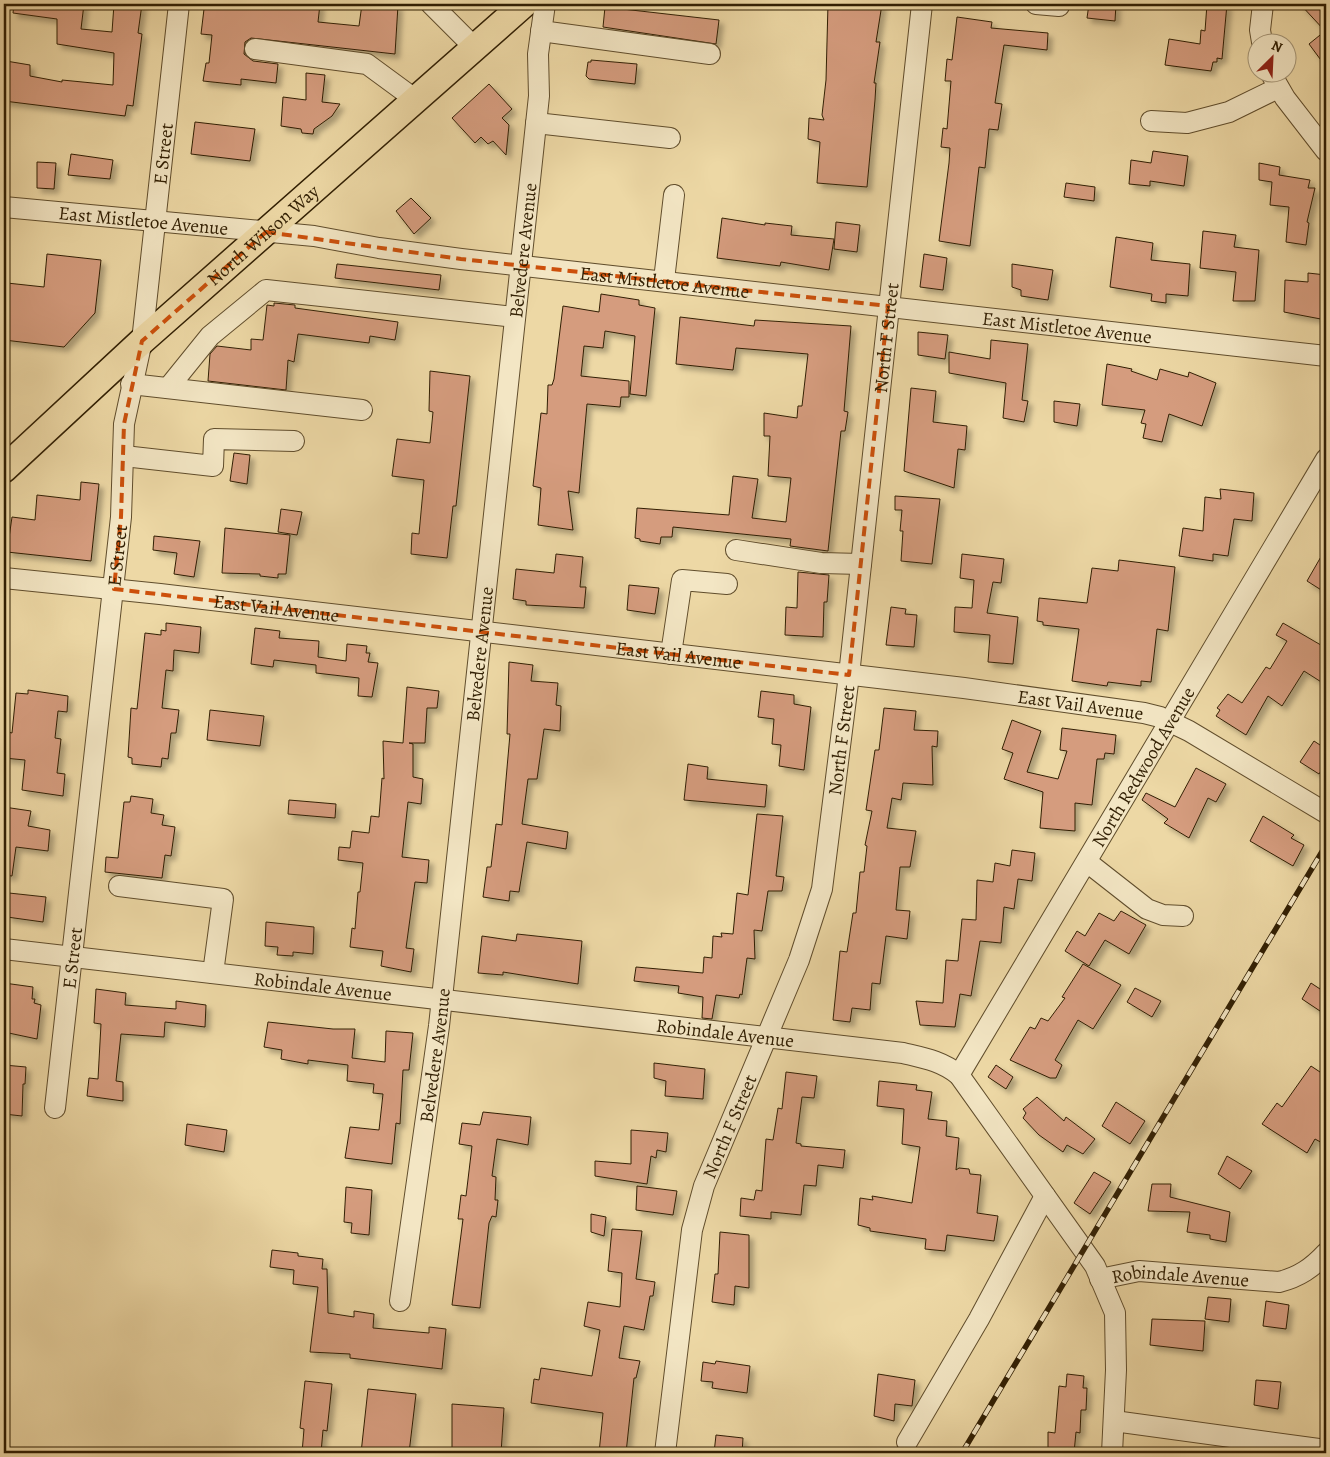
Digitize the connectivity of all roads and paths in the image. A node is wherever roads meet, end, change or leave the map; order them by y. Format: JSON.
{"nodes":[{"id":1,"x":179,"y":4,"type":"edge"},
{"id":2,"x":431,"y":4,"type":"edge"},
{"id":3,"x":524,"y":4,"type":"edge"},
{"id":4,"x":545,"y":4,"type":"edge"},
{"id":5,"x":922,"y":4,"type":"edge"},
{"id":6,"x":1036,"y":4,"type":"edge"},
{"id":7,"x":1263,"y":4,"type":"edge"},
{"id":8,"x":1059,"y":6,"type":"dead end"},
{"id":9,"x":541,"y":31,"type":"junction"},
{"id":10,"x":1260,"y":32,"type":"edge"},
{"id":11,"x":474,"y":47,"type":"junction"},
{"id":12,"x":255,"y":50,"type":"dead end"},
{"id":13,"x":710,"y":54,"type":"dead end"},
{"id":14,"x":1271,"y":82,"type":"edge"},
{"id":15,"x":1275,"y":82,"type":"edge"},
{"id":16,"x":416,"y":100,"type":"junction"},
{"id":17,"x":1151,"y":121,"type":"dead end"},
{"id":18,"x":536,"y":123,"type":"junction"},
{"id":19,"x":670,"y":138,"type":"dead end"},
{"id":20,"x":1326,"y":151,"type":"edge"},
{"id":21,"x":674,"y":194,"type":"dead end"},
{"id":22,"x":4,"y":207,"type":"edge"},
{"id":23,"x":154,"y":221,"type":"junction"},
{"id":24,"x":266,"y":232,"type":"junction"},
{"id":25,"x":520,"y":264,"type":"junction"},
{"id":26,"x":664,"y":280,"type":"junction"},
{"id":27,"x":888,"y":306,"type":"junction"},
{"id":28,"x":515,"y":317,"type":"junction"},
{"id":29,"x":142,"y":341,"type":"junction"},
{"id":30,"x":1326,"y":356,"type":"edge"},
{"id":31,"x":131,"y":384,"type":"junction"},
{"id":32,"x":168,"y":388,"type":"junction"},
{"id":33,"x":362,"y":410,"type":"dead end"},
{"id":34,"x":294,"y":441,"type":"dead end"},
{"id":35,"x":124,"y":456,"type":"junction"},
{"id":36,"x":1326,"y":459,"type":"edge"},
{"id":37,"x":4,"y":469,"type":"edge"},
{"id":38,"x":736,"y":550,"type":"dead end"},
{"id":39,"x":861,"y":564,"type":"junction"},
{"id":40,"x":4,"y":578,"type":"edge"},
{"id":41,"x":727,"y":584,"type":"dead end"},
{"id":42,"x":114,"y":589,"type":"junction"},
{"id":43,"x":481,"y":632,"type":"junction"},
{"id":44,"x":671,"y":654,"type":"junction"},
{"id":45,"x":849,"y":675,"type":"junction"},
{"id":46,"x":1171,"y":722,"type":"junction"},
{"id":47,"x":1326,"y":813,"type":"edge"},
{"id":48,"x":1087,"y":862,"type":"junction"},
{"id":49,"x":119,"y":886,"type":"dead end"},
{"id":50,"x":1183,"y":916,"type":"dead end"},
{"id":51,"x":4,"y":949,"type":"edge"},
{"id":52,"x":73,"y":958,"type":"junction"},
{"id":53,"x":213,"y":973,"type":"junction"},
{"id":54,"x":441,"y":1001,"type":"junction"},
{"id":55,"x":767,"y":1038,"type":"junction"},
{"id":56,"x":960,"y":1075,"type":"junction"},
{"id":57,"x":56,"y":1108,"type":"dead end"},
{"id":58,"x":1045,"y":1196,"type":"junction"},
{"id":59,"x":1326,"y":1253,"type":"edge"},
{"id":60,"x":1100,"y":1279,"type":"junction"},
{"id":61,"x":400,"y":1301,"type":"dead end"},
{"id":62,"x":1114,"y":1421,"type":"junction"},
{"id":63,"x":907,"y":1442,"type":"dead end"},
{"id":64,"x":1326,"y":1450,"type":"edge"},
{"id":65,"x":665,"y":1453,"type":"edge"},
{"id":66,"x":1112,"y":1453,"type":"edge"}],
"edges":[{"from":1,"to":23,"type":"street","name":"E Street"},
{"from":2,"to":11,"type":"street"},
{"from":3,"to":11,"type":"main road","name":"North Wilson Way"},
{"from":4,"to":9,"type":"street","name":"Belvedere Avenue"},
{"from":5,"to":27,"type":"street","name":"North F Street"},
{"from":6,"to":8,"type":"street"},
{"from":7,"to":10,"type":"street"},
{"from":9,"to":13,"type":"street"},
{"from":9,"to":18,"type":"street","name":"Belvedere Avenue"},
{"from":11,"to":16,"type":"main road","name":"North Wilson Way"},
{"from":12,"to":16,"type":"street"},
{"from":14,"to":17,"type":"street"},
{"from":15,"to":20,"type":"street"},
{"from":16,"to":24,"type":"main road","name":"North Wilson Way"},
{"from":18,"to":19,"type":"street"},
{"from":18,"to":25,"type":"street","name":"Belvedere Avenue"},
{"from":21,"to":26,"type":"street"},
{"from":22,"to":23,"type":"street","name":"East Mistletoe Avenue"},
{"from":23,"to":24,"type":"street","name":"East Mistletoe Avenue"},
{"from":23,"to":29,"type":"street","name":"E Street"},
{"from":24,"to":25,"type":"street","name":"East Mistletoe Avenue"},
{"from":24,"to":29,"type":"main road","name":"North Wilson Way"},
{"from":25,"to":26,"type":"street","name":"East Mistletoe Avenue"},
{"from":25,"to":28,"type":"street","name":"Belvedere Avenue"},
{"from":26,"to":27,"type":"street","name":"East Mistletoe Avenue"},
{"from":27,"to":30,"type":"street","name":"East Mistletoe Avenue"},
{"from":27,"to":39,"type":"street","name":"North F Street"},
{"from":28,"to":32,"type":"street"},
{"from":28,"to":43,"type":"street","name":"Belvedere Avenue"},
{"from":29,"to":31,"type":"street","name":"E Street"},
{"from":29,"to":37,"type":"main road","name":"North Wilson Way"},
{"from":31,"to":32,"type":"street"},
{"from":31,"to":35,"type":"street","name":"E Street"},
{"from":32,"to":33,"type":"street"},
{"from":34,"to":35,"type":"street"},
{"from":35,"to":42,"type":"street","name":"E Street"},
{"from":36,"to":46,"type":"street","name":"North Redwood Avenue"},
{"from":38,"to":39,"type":"street"},
{"from":39,"to":45,"type":"street","name":"North F Street"},
{"from":40,"to":42,"type":"street","name":"East Vail Avenue"},
{"from":41,"to":44,"type":"street"},
{"from":42,"to":43,"type":"street","name":"East Vail Avenue"},
{"from":42,"to":52,"type":"street","name":"E Street"},
{"from":43,"to":44,"type":"street","name":"East Vail Avenue"},
{"from":43,"to":54,"type":"street","name":"Belvedere Avenue"},
{"from":44,"to":45,"type":"street","name":"East Vail Avenue"},
{"from":45,"to":46,"type":"street","name":"East Vail Avenue"},
{"from":45,"to":55,"type":"street","name":"North F Street"},
{"from":46,"to":47,"type":"street","name":"East Vail Avenue"},
{"from":46,"to":48,"type":"street","name":"North Redwood Avenue"},
{"from":48,"to":50,"type":"street"},
{"from":48,"to":56,"type":"street","name":"North Redwood Avenue"},
{"from":49,"to":53,"type":"street"},
{"from":51,"to":52,"type":"street","name":"Robindale Avenue"},
{"from":52,"to":53,"type":"street","name":"Robindale Avenue"},
{"from":52,"to":57,"type":"street","name":"E Street"},
{"from":53,"to":54,"type":"street","name":"Robindale Avenue"},
{"from":54,"to":55,"type":"street","name":"Robindale Avenue"},
{"from":54,"to":61,"type":"street","name":"Belvedere Avenue"},
{"from":55,"to":56,"type":"street","name":"Robindale Avenue"},
{"from":55,"to":65,"type":"street","name":"North F Street"},
{"from":56,"to":58,"type":"street","name":"Robindale Avenue"},
{"from":58,"to":60,"type":"street","name":"Robindale Avenue"},
{"from":58,"to":63,"type":"street"},
{"from":59,"to":60,"type":"street","name":"Robindale Avenue"},
{"from":60,"to":62,"type":"street"},
{"from":62,"to":64,"type":"street"},
{"from":62,"to":66,"type":"street"}]}
